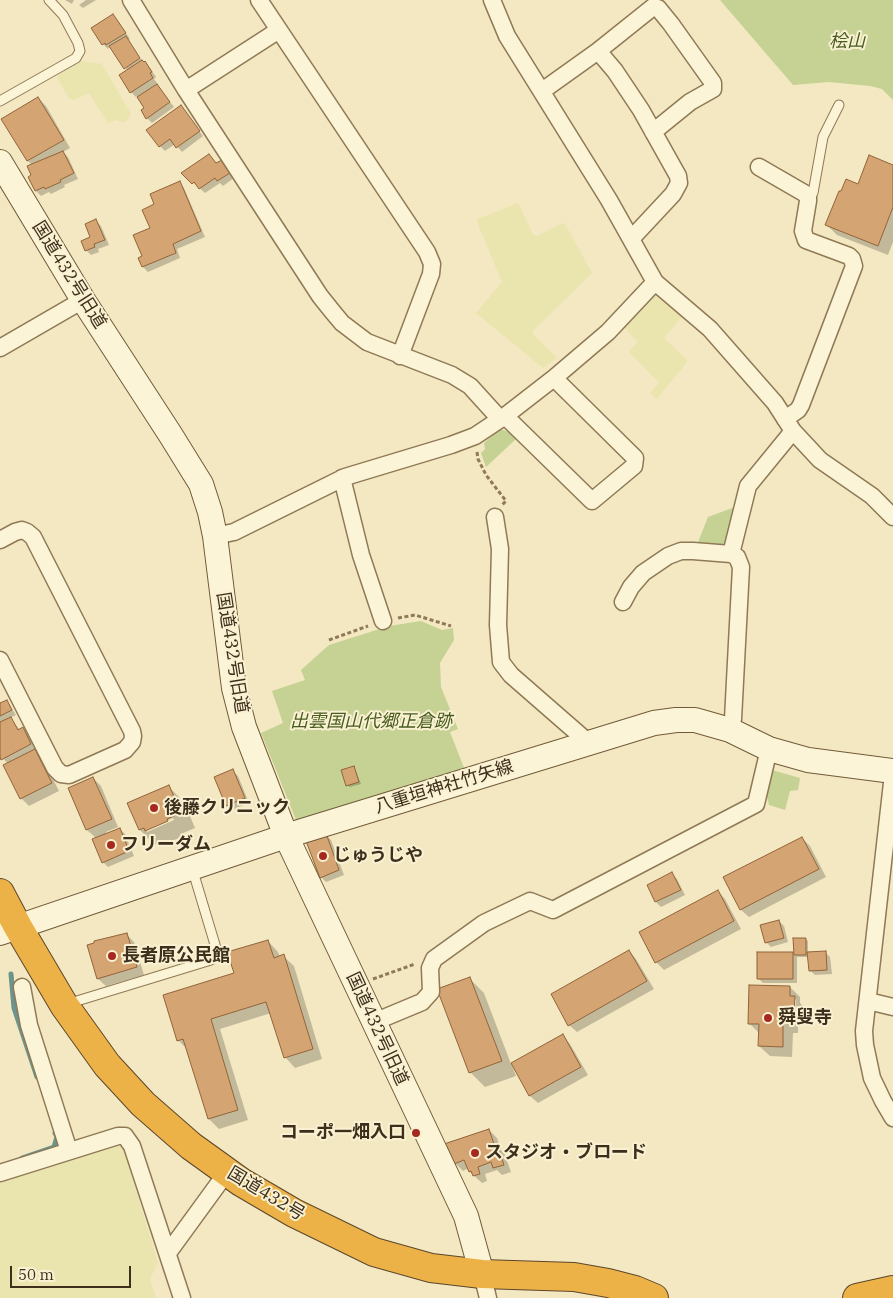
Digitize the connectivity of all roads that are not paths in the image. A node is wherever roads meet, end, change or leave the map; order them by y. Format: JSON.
{"nodes":[{"id":1,"x":49,"y":0,"type":"edge"},
{"id":2,"x":131,"y":0,"type":"edge"},
{"id":3,"x":259,"y":0,"type":"edge"},
{"id":4,"x":492,"y":0,"type":"edge"},
{"id":5,"x":279,"y":30,"type":"junction"},
{"id":6,"x":598,"y":51,"type":"junction"},
{"id":7,"x":186,"y":90,"type":"junction"},
{"id":8,"x":542,"y":91,"type":"junction"},
{"id":9,"x":0,"y":102,"type":"edge"},
{"id":10,"x":839,"y":105,"type":"dead end"},
{"id":11,"x":653,"y":132,"type":"junction"},
{"id":12,"x":759,"y":167,"type":"dead end"},
{"id":13,"x":2,"y":168,"type":"edge"},
{"id":14,"x":808,"y":197,"type":"junction"},
{"id":15,"x":631,"y":239,"type":"junction"},
{"id":16,"x":655,"y":282,"type":"junction"},
{"id":17,"x":83,"y":300,"type":"junction"},
{"id":18,"x":0,"y":348,"type":"edge"},
{"id":19,"x":400,"y":356,"type":"junction"},
{"id":20,"x":554,"y":378,"type":"junction"},
{"id":21,"x":503,"y":418,"type":"junction"},
{"id":22,"x":789,"y":425,"type":"junction"},
{"id":23,"x":342,"y":478,"type":"junction"},
{"id":24,"x":495,"y":517,"type":"road end"},
{"id":25,"x":893,"y":517,"type":"edge"},
{"id":26,"x":215,"y":536,"type":"junction"},
{"id":27,"x":0,"y":540,"type":"edge"},
{"id":28,"x":731,"y":554,"type":"junction"},
{"id":29,"x":623,"y":602,"type":"dead end"},
{"id":30,"x":383,"y":621,"type":"dead end"},
{"id":31,"x":0,"y":660,"type":"edge"},
{"id":32,"x":730,"y":730,"type":"junction"},
{"id":33,"x":589,"y":743,"type":"junction"},
{"id":34,"x":769,"y":748,"type":"junction"},
{"id":35,"x":893,"y":773,"type":"edge"},
{"id":36,"x":286,"y":836,"type":"junction"},
{"id":37,"x":192,"y":868,"type":"junction"},
{"id":38,"x":0,"y":893,"type":"edge"},
{"id":39,"x":9,"y":930,"type":"edge"},
{"id":40,"x":22,"y":987,"type":"dead end"},
{"id":41,"x":868,"y":1001,"type":"junction"},
{"id":42,"x":64,"y":1005,"type":"junction"},
{"id":43,"x":893,"y":1007,"type":"edge"},
{"id":44,"x":374,"y":1022,"type":"junction"},
{"id":45,"x":893,"y":1118,"type":"edge"},
{"id":46,"x":69,"y":1151,"type":"junction"},
{"id":47,"x":227,"y":1172,"type":"junction"},
{"id":48,"x":0,"y":1173,"type":"edge"},
{"id":49,"x":168,"y":1253,"type":"junction"},
{"id":50,"x":485,"y":1286,"type":"edge"},
{"id":51,"x":893,"y":1290,"type":"edge"},
{"id":52,"x":182,"y":1298,"type":"edge"},
{"id":53,"x":654,"y":1298,"type":"edge"},
{"id":54,"x":857,"y":1298,"type":"edge"}],
"edges":[{"from":1,"to":9,"type":"lane"},
{"from":2,"to":7,"type":"street"},
{"from":3,"to":5,"type":"street"},
{"from":4,"to":8,"type":"street"},
{"from":5,"to":7,"type":"street"},
{"from":5,"to":19,"type":"street"},
{"from":6,"to":8,"type":"street"},
{"from":6,"to":11,"type":"street"},
{"from":6,"to":11,"type":"street"},
{"from":7,"to":19,"type":"street"},
{"from":8,"to":15,"type":"street"},
{"from":10,"to":14,"type":"lane"},
{"from":11,"to":15,"type":"street"},
{"from":12,"to":14,"type":"street"},
{"from":13,"to":17,"type":"street","name":"国道432号旧道"},
{"from":14,"to":22,"type":"street"},
{"from":15,"to":16,"type":"street"},
{"from":16,"to":20,"type":"street"},
{"from":16,"to":22,"type":"street"},
{"from":17,"to":18,"type":"street"},
{"from":17,"to":26,"type":"street","name":"国道432号旧道"},
{"from":19,"to":21,"type":"street"},
{"from":20,"to":21,"type":"street"},
{"from":20,"to":21,"type":"street"},
{"from":21,"to":23,"type":"street"},
{"from":22,"to":25,"type":"street"},
{"from":22,"to":28,"type":"street"},
{"from":23,"to":26,"type":"street"},
{"from":23,"to":30,"type":"street"},
{"from":24,"to":33,"type":"street"},
{"from":26,"to":36,"type":"street","name":"国道432号旧道"},
{"from":27,"to":31,"type":"street"},
{"from":28,"to":29,"type":"street"},
{"from":28,"to":32,"type":"street"},
{"from":32,"to":33,"type":"street","name":"八重垣神社竹矢線"},
{"from":32,"to":34,"type":"street","name":"八重垣神社竹矢線"},
{"from":33,"to":36,"type":"street","name":"八重垣神社竹矢線"},
{"from":34,"to":35,"type":"street","name":"八重垣神社竹矢線"},
{"from":34,"to":44,"type":"street"},
{"from":35,"to":41,"type":"street"},
{"from":36,"to":37,"type":"street","name":"八重垣神社竹矢線"},
{"from":36,"to":44,"type":"street","name":"国道432号旧道"},
{"from":37,"to":39,"type":"street","name":"八重垣神社竹矢線"},
{"from":37,"to":42,"type":"lane"},
{"from":38,"to":39,"type":"highway","name":"国道432号"},
{"from":39,"to":42,"type":"highway","name":"国道432号"},
{"from":40,"to":46,"type":"street"},
{"from":41,"to":43,"type":"street"},
{"from":41,"to":45,"type":"street"},
{"from":42,"to":47,"type":"highway","name":"国道432号"},
{"from":44,"to":50,"type":"street","name":"国道432号旧道"},
{"from":46,"to":48,"type":"street"},
{"from":46,"to":49,"type":"street"},
{"from":47,"to":49,"type":"street"},
{"from":47,"to":50,"type":"highway","name":"国道432号"},
{"from":49,"to":52,"type":"street"},
{"from":50,"to":53,"type":"highway","name":"国道432号"},
{"from":51,"to":54,"type":"highway"}]}
